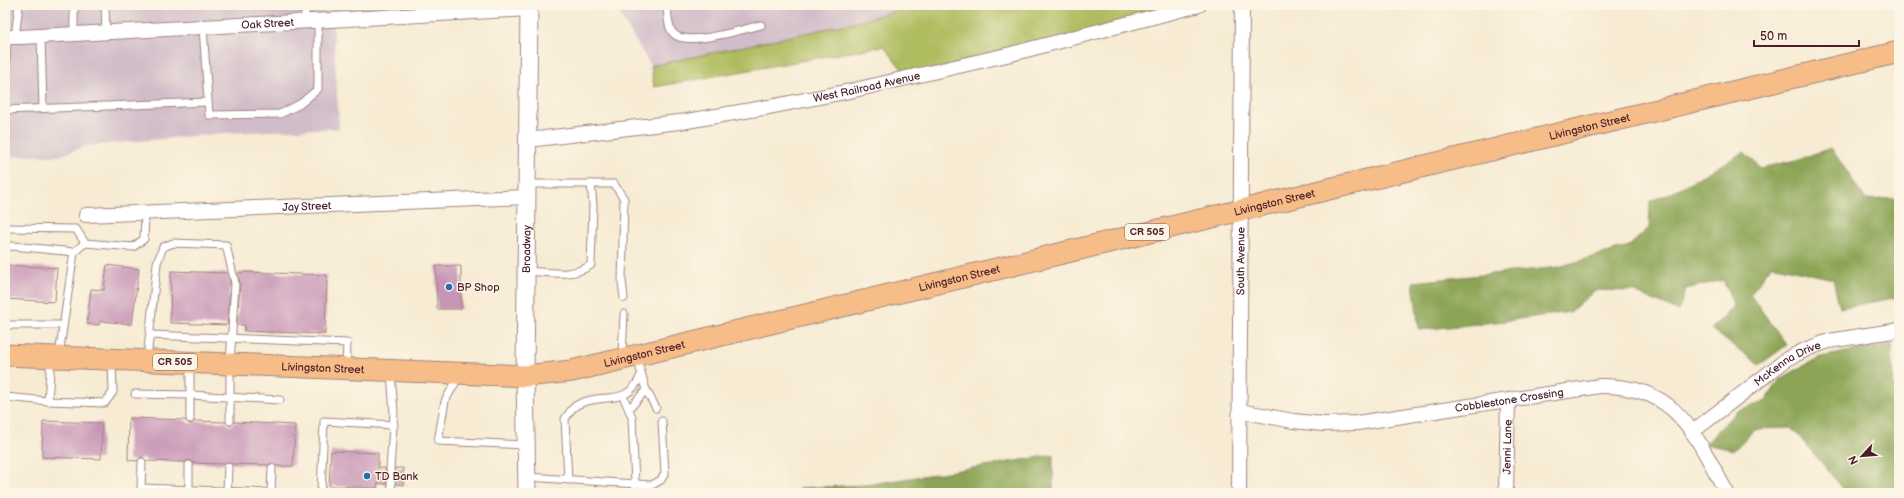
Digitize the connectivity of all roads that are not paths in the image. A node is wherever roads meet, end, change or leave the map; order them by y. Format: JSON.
{"nodes":[{"id":1,"x":19,"y":5,"type":"edge"},
{"id":2,"x":74,"y":5,"type":"edge"},
{"id":3,"x":105,"y":5,"type":"edge"},
{"id":4,"x":305,"y":5,"type":"edge"},
{"id":5,"x":666,"y":5,"type":"edge"},
{"id":6,"x":1199,"y":5,"type":"edge"},
{"id":7,"x":1242,"y":5,"type":"edge"},
{"id":8,"x":529,"y":7,"type":"edge"},
{"id":9,"x":312,"y":21,"type":"junction"},
{"id":10,"x":761,"y":25,"type":"dead end"},
{"id":11,"x":203,"y":27,"type":"junction"},
{"id":12,"x":106,"y":32,"type":"junction"},
{"id":13,"x":74,"y":34,"type":"junction"},
{"id":14,"x":41,"y":36,"type":"junction"},
{"id":15,"x":9,"y":37,"type":"edge"},
{"id":16,"x":1899,"y":52,"type":"edge"},
{"id":17,"x":5,"y":89,"type":"edge"},
{"id":18,"x":208,"y":102,"type":"junction"},
{"id":19,"x":43,"y":108,"type":"junction"},
{"id":20,"x":5,"y":110,"type":"edge"},
{"id":21,"x":528,"y":140,"type":"junction"},
{"id":22,"x":590,"y":184,"type":"junction"},
{"id":23,"x":528,"y":190,"type":"junction"},
{"id":24,"x":1241,"y":209,"type":"junction"},
{"id":25,"x":145,"y":213,"type":"junction"},
{"id":26,"x":86,"y":215,"type":"dead end"},
{"id":27,"x":5,"y":228,"type":"edge"},
{"id":28,"x":85,"y":243,"type":"junction"},
{"id":29,"x":5,"y":247,"type":"edge"},
{"id":30,"x":74,"y":252,"type":"junction"},
{"id":31,"x":527,"y":271,"type":"junction"},
{"id":32,"x":624,"y":298,"type":"dead end"},
{"id":33,"x":624,"y":314,"type":"dead end"},
{"id":34,"x":5,"y":325,"type":"edge"},
{"id":35,"x":63,"y":326,"type":"junction"},
{"id":36,"x":1899,"y":330,"type":"edge"},
{"id":37,"x":150,"y":335,"type":"junction"},
{"id":38,"x":232,"y":339,"type":"junction"},
{"id":39,"x":5,"y":355,"type":"edge"},
{"id":40,"x":55,"y":357,"type":"junction"},
{"id":41,"x":112,"y":359,"type":"junction"},
{"id":42,"x":147,"y":361,"type":"junction"},
{"id":43,"x":190,"y":363,"type":"junction"},
{"id":44,"x":633,"y":363,"type":"junction"},
{"id":45,"x":230,"y":364,"type":"junction"},
{"id":46,"x":346,"y":369,"type":"junction"},
{"id":47,"x":391,"y":371,"type":"junction"},
{"id":48,"x":461,"y":374,"type":"junction"},
{"id":49,"x":525,"y":376,"type":"junction"},
{"id":50,"x":646,"y":390,"type":"junction"},
{"id":51,"x":135,"y":394,"type":"dead end"},
{"id":52,"x":190,"y":395,"type":"junction"},
{"id":53,"x":623,"y":396,"type":"junction"},
{"id":54,"x":5,"y":397,"type":"edge"},
{"id":55,"x":230,"y":397,"type":"junction"},
{"id":56,"x":280,"y":400,"type":"dead end"},
{"id":57,"x":48,"y":401,"type":"junction"},
{"id":58,"x":1508,"y":401,"type":"junction"},
{"id":59,"x":656,"y":408,"type":"dead end"},
{"id":60,"x":629,"y":409,"type":"junction"},
{"id":61,"x":1240,"y":411,"type":"junction"},
{"id":62,"x":190,"y":419,"type":"dead end"},
{"id":63,"x":230,"y":421,"type":"dead end"},
{"id":64,"x":662,"y":421,"type":"dead end"},
{"id":65,"x":394,"y":425,"type":"junction"},
{"id":66,"x":1692,"y":432,"type":"junction"},
{"id":67,"x":526,"y":445,"type":"junction"},
{"id":68,"x":142,"y":462,"type":"dead end"},
{"id":69,"x":189,"y":465,"type":"dead end"},
{"id":70,"x":228,"y":466,"type":"dead end"},
{"id":71,"x":272,"y":468,"type":"dead end"},
{"id":72,"x":568,"y":480,"type":"junction"},
{"id":73,"x":635,"y":484,"type":"junction"},
{"id":74,"x":527,"y":485,"type":"edge"},
{"id":75,"x":189,"y":490,"type":"junction"},
{"id":76,"x":227,"y":491,"type":"junction"},
{"id":77,"x":321,"y":493,"type":"edge"},
{"id":78,"x":392,"y":493,"type":"edge"},
{"id":79,"x":1239,"y":493,"type":"edge"},
{"id":80,"x":1506,"y":493,"type":"edge"},
{"id":81,"x":1728,"y":493,"type":"edge"}],
"edges":[{"from":1,"to":15,"type":"lane"},
{"from":2,"to":13,"type":"lane"},
{"from":3,"to":12,"type":"lane"},
{"from":4,"to":9,"type":"lane"},
{"from":5,"to":10,"type":"lane"},
{"from":6,"to":21,"type":"street","name":"West Railroad Avenue"},
{"from":7,"to":24,"type":"street","name":"South Avenue"},
{"from":8,"to":9,"type":"street","name":"Oak Street"},
{"from":8,"to":21,"type":"street","name":"Broadway"},
{"from":9,"to":11,"type":"street","name":"Oak Street"},
{"from":9,"to":18,"type":"lane"},
{"from":11,"to":12,"type":"street","name":"Oak Street"},
{"from":11,"to":18,"type":"lane"},
{"from":12,"to":13,"type":"street","name":"Oak Street"},
{"from":13,"to":14,"type":"street","name":"Oak Street"},
{"from":14,"to":15,"type":"street","name":"Oak Street"},
{"from":14,"to":19,"type":"lane"},
{"from":15,"to":17,"type":"lane"},
{"from":16,"to":24,"type":"main road","name":"Livingston Street","number":"CR 505"},
{"from":18,"to":19,"type":"lane"},
{"from":19,"to":20,"type":"lane"},
{"from":21,"to":23,"type":"street","name":"Broadway"},
{"from":22,"to":23,"type":"lane"},
{"from":22,"to":31,"type":"lane"},
{"from":22,"to":32,"type":"lane"},
{"from":23,"to":25,"type":"street","name":"Jay Street"},
{"from":23,"to":31,"type":"street","name":"Broadway"},
{"from":24,"to":44,"type":"main road","name":"Livingston Street","number":"CR 505"},
{"from":24,"to":61,"type":"street","name":"South Avenue"},
{"from":25,"to":26,"type":"street","name":"Jay Street"},
{"from":25,"to":28,"type":"lane"},
{"from":27,"to":28,"type":"lane"},
{"from":28,"to":30,"type":"lane"},
{"from":29,"to":30,"type":"lane"},
{"from":30,"to":35,"type":"lane"},
{"from":31,"to":49,"type":"street","name":"Broadway"},
{"from":33,"to":44,"type":"lane"},
{"from":34,"to":35,"type":"lane"},
{"from":35,"to":40,"type":"lane"},
{"from":36,"to":66,"type":"street","name":"McKenna Drive"},
{"from":37,"to":38,"type":"lane"},
{"from":37,"to":38,"type":"lane"},
{"from":37,"to":42,"type":"lane"},
{"from":38,"to":45,"type":"lane"},
{"from":38,"to":46,"type":"lane"},
{"from":39,"to":40,"type":"main road","name":"Livingston Street","number":"CR 505"},
{"from":40,"to":41,"type":"main road","name":"Livingston Street","number":"CR 505"},
{"from":40,"to":57,"type":"lane"},
{"from":41,"to":42,"type":"main road","name":"Livingston Street","number":"CR 505"},
{"from":41,"to":57,"type":"lane"},
{"from":42,"to":43,"type":"main road","name":"Livingston Street","number":"CR 505"},
{"from":43,"to":45,"type":"main road","name":"Livingston Street","number":"CR 505"},
{"from":43,"to":52,"type":"lane"},
{"from":44,"to":49,"type":"main road","name":"Livingston Street","number":"CR 505"},
{"from":44,"to":50,"type":"lane"},
{"from":44,"to":53,"type":"lane"},
{"from":45,"to":46,"type":"main road","name":"Livingston Street","number":"CR 505"},
{"from":45,"to":55,"type":"lane"},
{"from":46,"to":47,"type":"main road","name":"Livingston Street","number":"CR 505"},
{"from":47,"to":48,"type":"main road","name":"Livingston Street","number":"CR 505"},
{"from":47,"to":65,"type":"lane"},
{"from":48,"to":49,"type":"main road","name":"Livingston Street","number":"CR 505"},
{"from":48,"to":67,"type":"lane"},
{"from":49,"to":67,"type":"street","name":"Broadway"},
{"from":50,"to":59,"type":"lane"},
{"from":50,"to":60,"type":"lane"},
{"from":51,"to":52,"type":"lane"},
{"from":52,"to":55,"type":"lane"},
{"from":52,"to":62,"type":"lane"},
{"from":53,"to":60,"type":"lane"},
{"from":53,"to":72,"type":"lane"},
{"from":54,"to":57,"type":"lane"},
{"from":55,"to":56,"type":"lane"},
{"from":55,"to":63,"type":"lane"},
{"from":58,"to":61,"type":"street","name":"Cobblestone Crossing"},
{"from":58,"to":66,"type":"street","name":"Cobblestone Crossing"},
{"from":58,"to":80,"type":"street","name":"Jenni Lane"},
{"from":60,"to":73,"type":"lane"},
{"from":61,"to":79,"type":"street","name":"South Avenue"},
{"from":64,"to":73,"type":"lane"},
{"from":65,"to":77,"type":"lane"},
{"from":65,"to":78,"type":"lane"},
{"from":66,"to":81,"type":"street","name":"Cobblestone Crossing"},
{"from":67,"to":74,"type":"street","name":"Broadway"},
{"from":68,"to":75,"type":"lane"},
{"from":69,"to":75,"type":"lane"},
{"from":70,"to":76,"type":"lane"},
{"from":71,"to":76,"type":"lane"},
{"from":72,"to":73,"type":"lane"},
{"from":72,"to":74,"type":"lane"},
{"from":75,"to":76,"type":"lane"}]}
